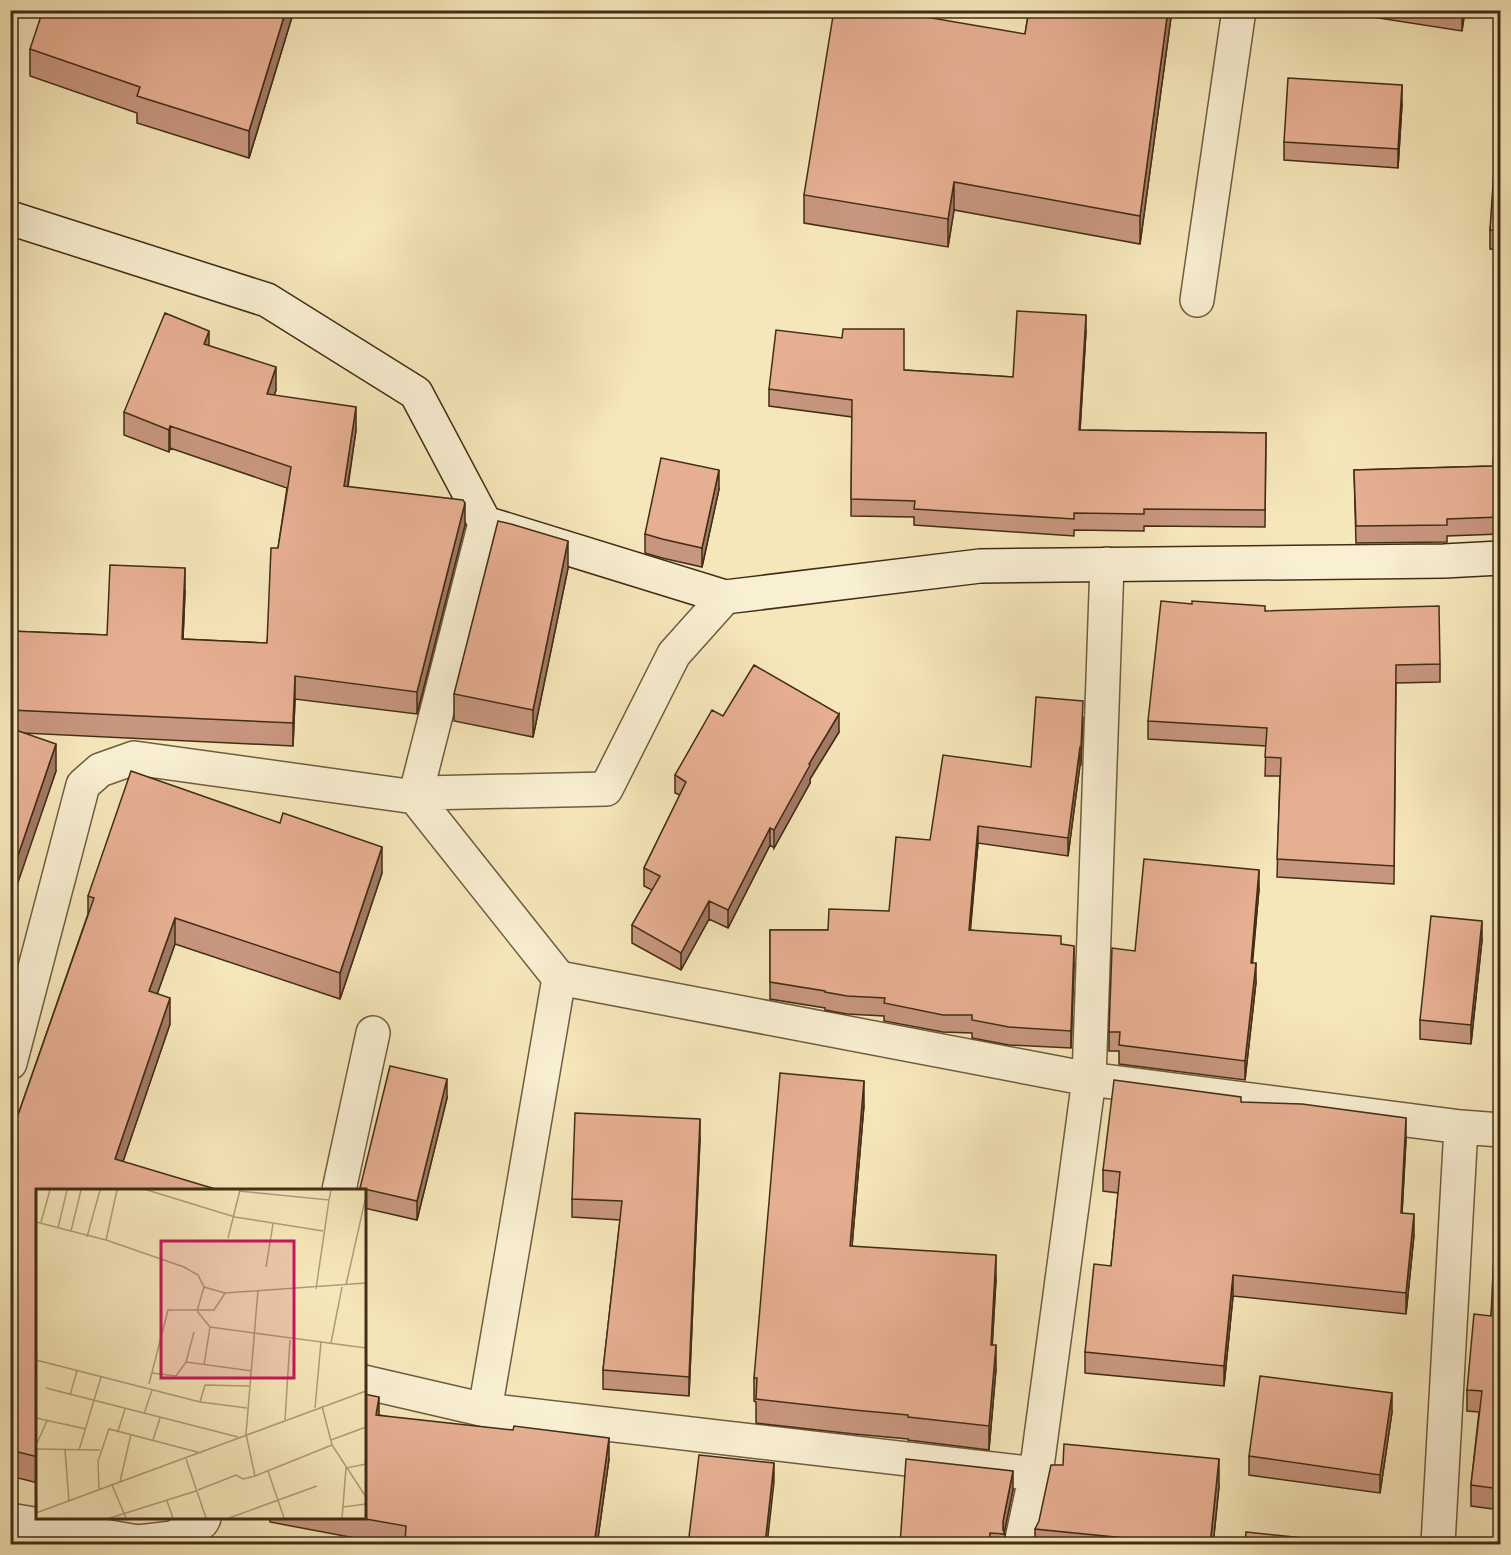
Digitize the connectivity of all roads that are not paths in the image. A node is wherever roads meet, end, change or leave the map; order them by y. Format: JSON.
{"nodes":[{"id":1,"x":1239,"y":10,"type":"edge"},
{"id":2,"x":10,"y":218,"type":"edge"},
{"id":3,"x":1197,"y":300,"type":"dead end"},
{"id":4,"x":485,"y":523,"type":"junction"},
{"id":5,"x":1500,"y":558,"type":"edge"},
{"id":6,"x":1107,"y":564,"type":"junction"},
{"id":7,"x":725,"y":597,"type":"junction"},
{"id":8,"x":415,"y":797,"type":"junction"},
{"id":9,"x":559,"y":978,"type":"junction"},
{"id":10,"x":373,"y":1033,"type":"dead end"},
{"id":11,"x":10,"y":1063,"type":"edge"},
{"id":12,"x":1089,"y":1079,"type":"junction"},
{"id":13,"x":1461,"y":1127,"type":"junction"},
{"id":14,"x":1500,"y":1130,"type":"edge"},
{"id":15,"x":339,"y":1189,"type":"edge"},
{"id":16,"x":366,"y":1382,"type":"edge"},
{"id":17,"x":485,"y":1410,"type":"junction"},
{"id":18,"x":1036,"y":1473,"type":"junction"},
{"id":19,"x":204,"y":1519,"type":"edge"},
{"id":20,"x":10,"y":1520,"type":"edge"},
{"id":21,"x":1021,"y":1545,"type":"edge"},
{"id":22,"x":1438,"y":1545,"type":"edge"}],
"edges":[{"from":1,"to":3,"type":"street"},
{"from":2,"to":4,"type":"street"},
{"from":4,"to":7,"type":"street"},
{"from":4,"to":8,"type":"street"},
{"from":5,"to":6,"type":"street"},
{"from":6,"to":7,"type":"street"},
{"from":6,"to":12,"type":"street"},
{"from":7,"to":8,"type":"street"},
{"from":8,"to":9,"type":"street"},
{"from":8,"to":11,"type":"street"},
{"from":9,"to":12,"type":"street"},
{"from":9,"to":17,"type":"street"},
{"from":10,"to":15,"type":"street"},
{"from":12,"to":13,"type":"street"},
{"from":12,"to":18,"type":"street"},
{"from":13,"to":14,"type":"street"},
{"from":13,"to":22,"type":"street"},
{"from":16,"to":17,"type":"street"},
{"from":17,"to":18,"type":"street"},
{"from":18,"to":21,"type":"street"},
{"from":19,"to":20,"type":"street"}]}
